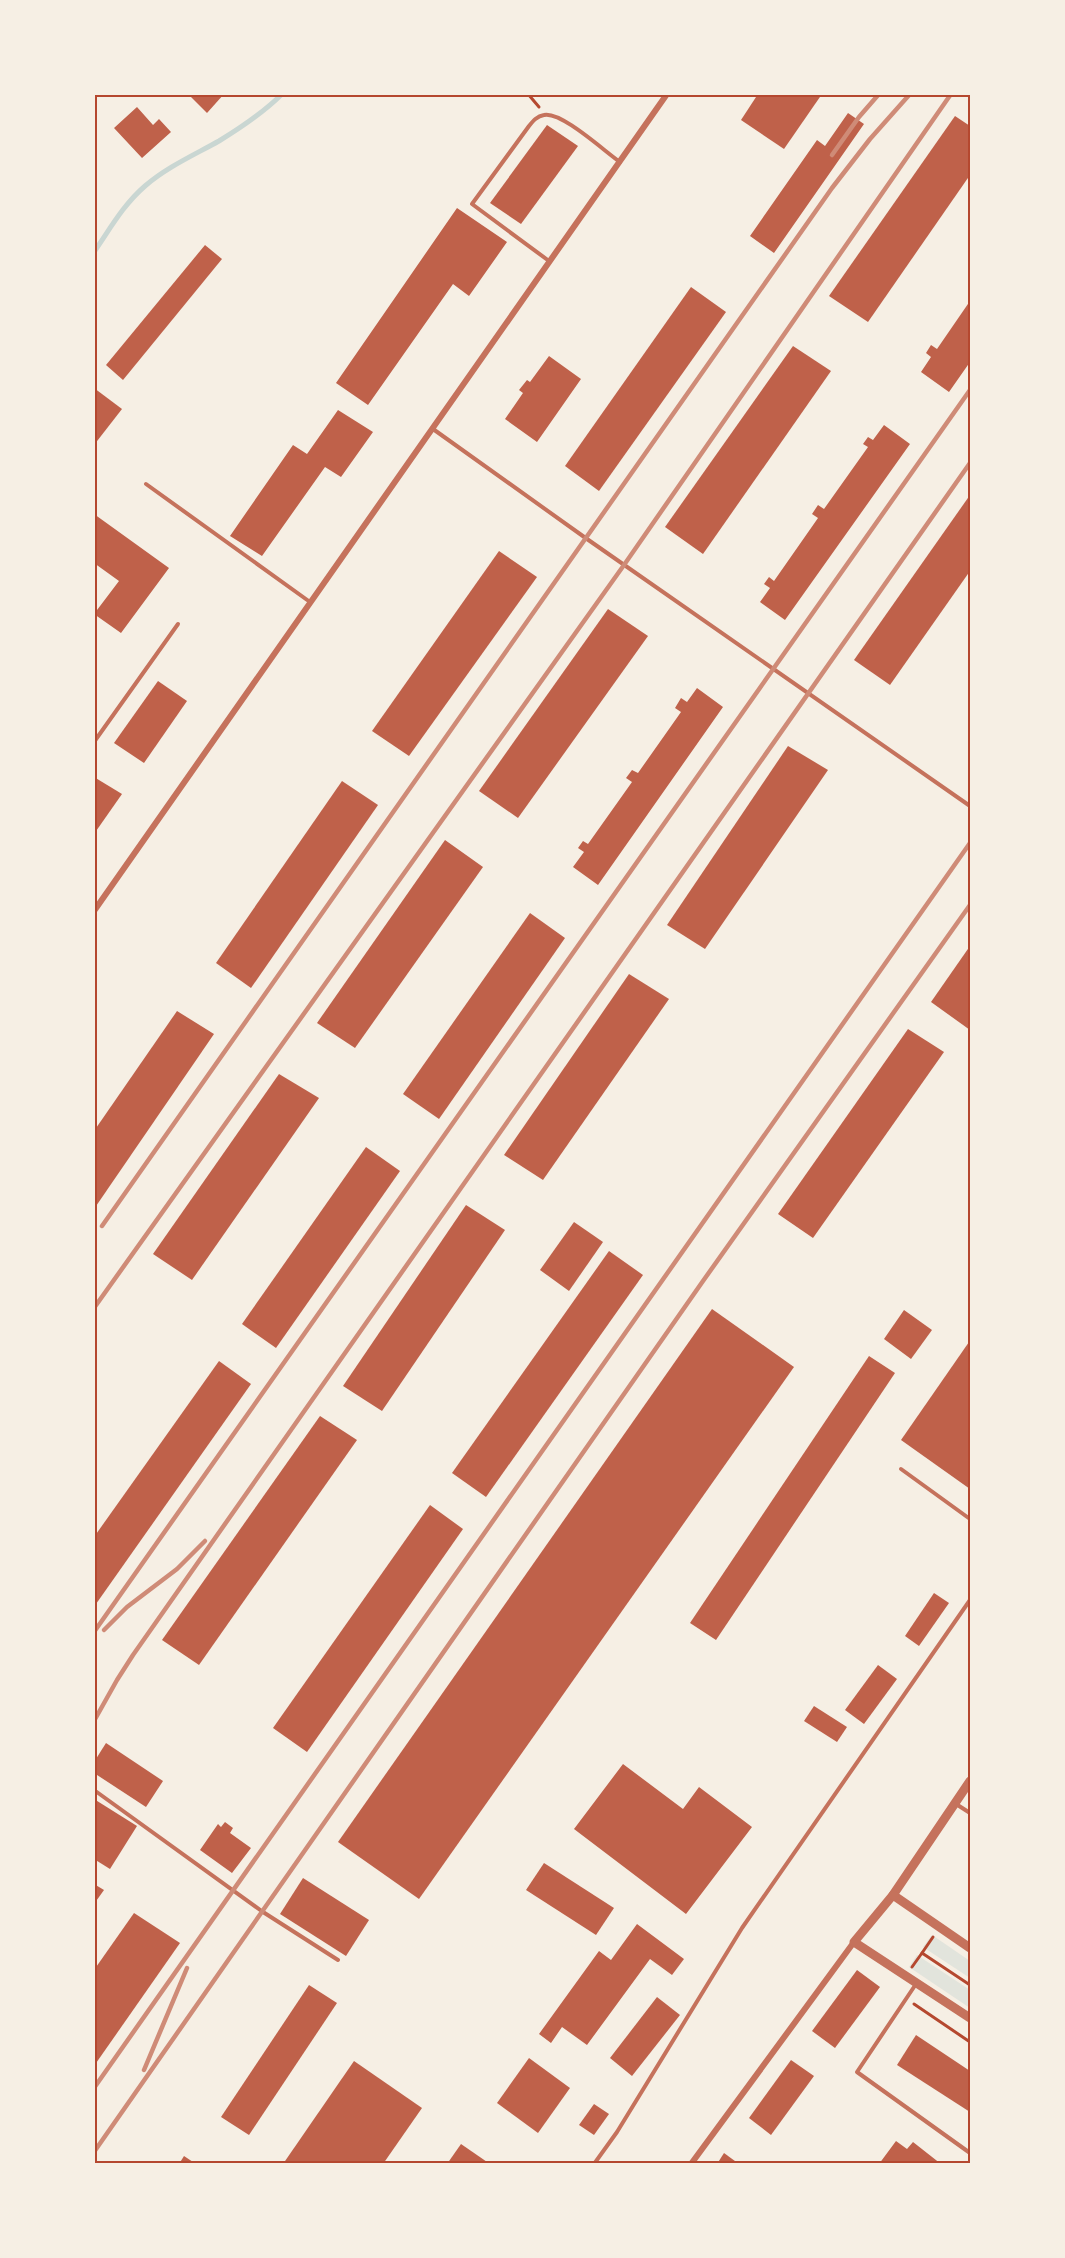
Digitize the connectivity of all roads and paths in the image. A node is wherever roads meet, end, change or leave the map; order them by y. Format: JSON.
{"nodes":[{"id":1,"x":667,"y":94,"type":"edge"},
{"id":2,"x":620,"y":162,"type":"junction"},
{"id":3,"x":550,"y":262,"type":"junction"},
{"id":4,"x":433,"y":429,"type":"junction"},
{"id":5,"x":146,"y":484,"type":"dead end"},
{"id":6,"x":310,"y":602,"type":"junction"},
{"id":7,"x":178,"y":624,"type":"dead end"},
{"id":8,"x":94,"y":742,"type":"edge"},
{"id":9,"x":970,"y":806,"type":"edge"},
{"id":10,"x":94,"y":910,"type":"edge"},
{"id":11,"x":901,"y":1469,"type":"dead end"},
{"id":12,"x":970,"y":1519,"type":"edge"},
{"id":13,"x":970,"y":1600,"type":"edge"},
{"id":14,"x":970,"y":1781,"type":"edge"},
{"id":15,"x":94,"y":1790,"type":"edge"},
{"id":16,"x":956,"y":1803,"type":"junction"},
{"id":17,"x":970,"y":1813,"type":"edge"},
{"id":18,"x":893,"y":1895,"type":"junction"},
{"id":19,"x":933,"y":1936,"type":"dead end"},
{"id":20,"x":854,"y":1942,"type":"junction"},
{"id":21,"x":970,"y":1948,"type":"edge"},
{"id":22,"x":922,"y":1953,"type":"junction"},
{"id":23,"x":338,"y":1960,"type":"dead end"},
{"id":24,"x":911,"y":1968,"type":"dead end"},
{"id":25,"x":916,"y":1983,"type":"junction"},
{"id":26,"x":970,"y":1984,"type":"edge"},
{"id":27,"x":906,"y":1998,"type":"junction"},
{"id":28,"x":970,"y":2018,"type":"edge"},
{"id":29,"x":970,"y":2042,"type":"edge"},
{"id":30,"x":970,"y":2153,"type":"edge"},
{"id":31,"x":594,"y":2163,"type":"edge"},
{"id":32,"x":691,"y":2163,"type":"edge"}],
"edges":[{"from":1,"to":2,"type":"street"},
{"from":2,"to":3,"type":"street"},
{"from":2,"to":3,"type":"lane"},
{"from":3,"to":4,"type":"street"},
{"from":4,"to":6,"type":"street"},
{"from":4,"to":9,"type":"lane"},
{"from":5,"to":6,"type":"lane"},
{"from":6,"to":10,"type":"street"},
{"from":7,"to":8,"type":"lane"},
{"from":11,"to":12,"type":"lane"},
{"from":13,"to":31,"type":"lane"},
{"from":14,"to":16,"type":"street"},
{"from":15,"to":23,"type":"lane"},
{"from":16,"to":17,"type":"lane"},
{"from":16,"to":18,"type":"street"},
{"from":18,"to":20,"type":"street"},
{"from":18,"to":21,"type":"street"},
{"from":19,"to":22,"type":"path"},
{"from":20,"to":25,"type":"street"},
{"from":20,"to":32,"type":"street"},
{"from":22,"to":24,"type":"path"},
{"from":22,"to":26,"type":"path"},
{"from":25,"to":27,"type":"lane"},
{"from":25,"to":28,"type":"street"},
{"from":27,"to":29,"type":"path"},
{"from":27,"to":30,"type":"lane"}]}
